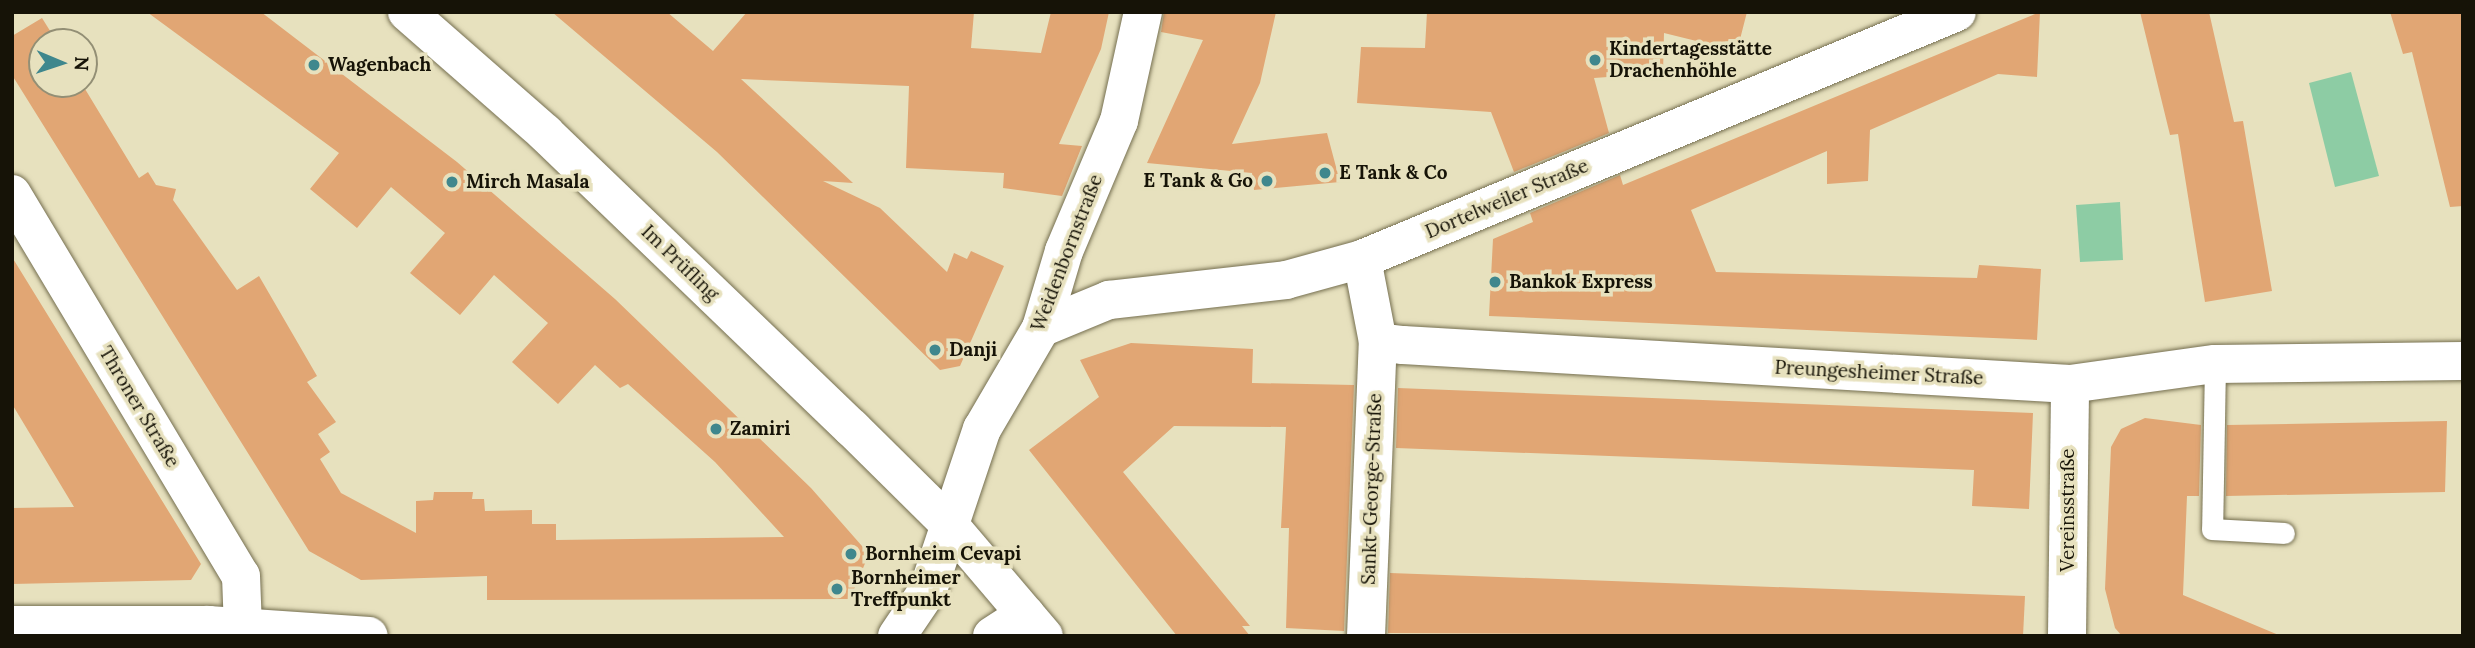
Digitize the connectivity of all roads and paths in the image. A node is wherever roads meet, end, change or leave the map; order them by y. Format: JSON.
{"nodes":[{"id":1,"x":408,"y":12,"type":"edge"},
{"id":2,"x":1143,"y":12,"type":"edge"},
{"id":3,"x":1957,"y":12,"type":"edge"},
{"id":4,"x":12,"y":194,"type":"edge"},
{"id":5,"x":1362,"y":259,"type":"junction"},
{"id":6,"x":1041,"y":328,"type":"junction"},
{"id":7,"x":1378,"y":342,"type":"junction"},
{"id":8,"x":2463,"y":361,"type":"edge"},
{"id":9,"x":2215,"y":364,"type":"junction"},
{"id":10,"x":2070,"y":384,"type":"junction"},
{"id":11,"x":946,"y":522,"type":"junction"},
{"id":12,"x":2284,"y":533,"type":"dead end"},
{"id":13,"x":12,"y":625,"type":"edge"},
{"id":14,"x":1035,"y":625,"type":"edge"},
{"id":15,"x":243,"y":627,"type":"junction"},
{"id":16,"x":369,"y":636,"type":"edge"},
{"id":17,"x":897,"y":636,"type":"edge"},
{"id":18,"x":992,"y":636,"type":"edge"},
{"id":19,"x":1366,"y":636,"type":"edge"},
{"id":20,"x":2067,"y":636,"type":"edge"}],
"edges":[{"from":1,"to":11,"type":"street","name":"Im Prüfling"},
{"from":2,"to":6,"type":"street","name":"Weidenbornstraße"},
{"from":3,"to":5,"type":"street","name":"Dortelweiler Straße"},
{"from":4,"to":15,"type":"street","name":"Throner Straße"},
{"from":5,"to":6,"type":"street","name":"Dortelweiler Straße"},
{"from":5,"to":7,"type":"street"},
{"from":6,"to":11,"type":"street","name":"Weidenbornstraße"},
{"from":7,"to":10,"type":"street","name":"Preungesheimer Straße"},
{"from":7,"to":19,"type":"street","name":"Sankt-George-Straße"},
{"from":8,"to":9,"type":"street","name":"Preungesheimer Straße"},
{"from":9,"to":10,"type":"street","name":"Preungesheimer Straße"},
{"from":9,"to":12,"type":"lane"},
{"from":10,"to":20,"type":"street","name":"Vereinsstraße"},
{"from":11,"to":14,"type":"street","name":"Im Prüfling"},
{"from":11,"to":17,"type":"street","name":"Weidenbornstraße"},
{"from":13,"to":15,"type":"street"},
{"from":14,"to":18,"type":"street"},
{"from":15,"to":16,"type":"street"}]}
